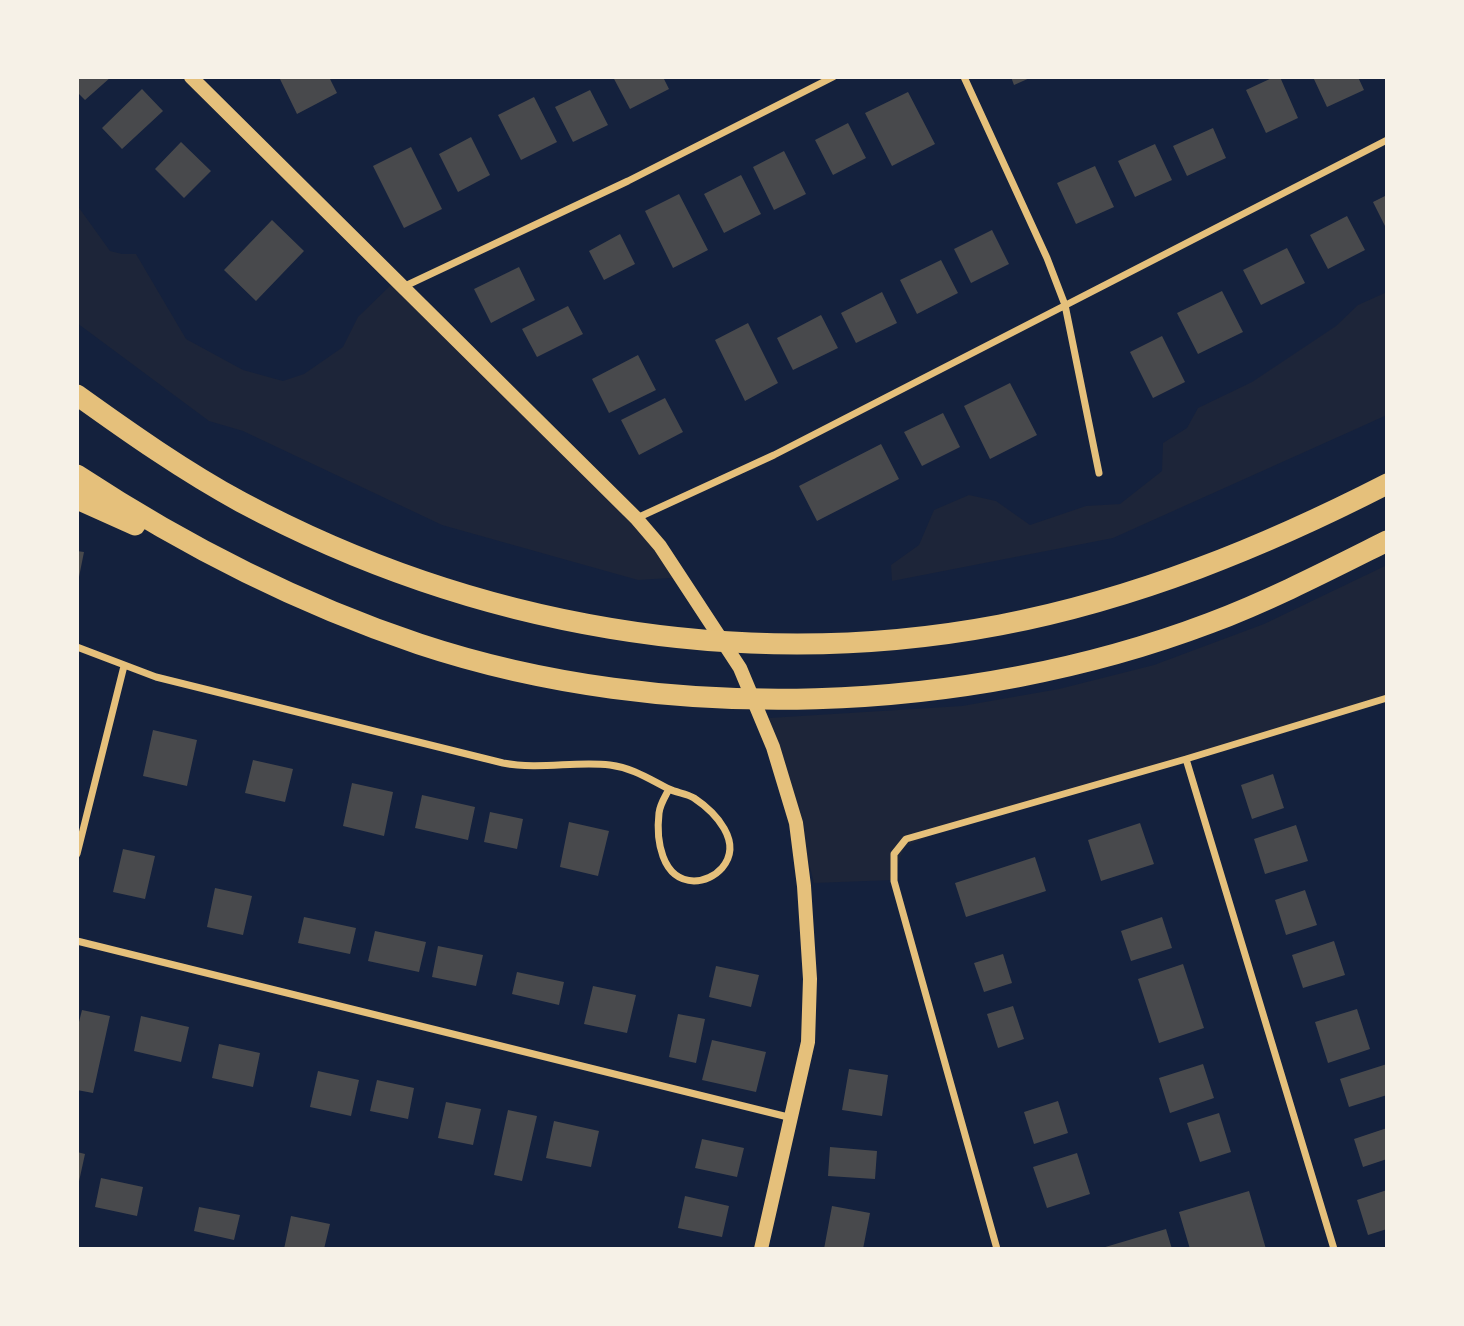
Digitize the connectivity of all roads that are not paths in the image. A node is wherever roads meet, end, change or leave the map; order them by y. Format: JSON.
{"nodes":[{"id":1,"x":191,"y":77,"type":"edge"},
{"id":2,"x":833,"y":77,"type":"edge"},
{"id":3,"x":964,"y":77,"type":"edge"},
{"id":4,"x":1387,"y":140,"type":"edge"},
{"id":5,"x":402,"y":287,"type":"junction"},
{"id":6,"x":1065,"y":306,"type":"junction"},
{"id":7,"x":77,"y":395,"type":"edge"},
{"id":8,"x":1099,"y":473,"type":"dead end"},
{"id":9,"x":77,"y":475,"type":"edge"},
{"id":10,"x":1387,"y":484,"type":"edge"},
{"id":11,"x":77,"y":499,"type":"edge"},
{"id":12,"x":636,"y":518,"type":"junction"},
{"id":13,"x":1387,"y":543,"type":"edge"},
{"id":14,"x":237,"y":570,"type":"junction"},
{"id":15,"x":77,"y":647,"type":"edge"},
{"id":16,"x":124,"y":666,"type":"junction"},
{"id":17,"x":1387,"y":698,"type":"edge"},
{"id":18,"x":1186,"y":760,"type":"junction"},
{"id":19,"x":669,"y":789,"type":"junction"},
{"id":20,"x":77,"y":854,"type":"edge"},
{"id":21,"x":77,"y":941,"type":"edge"},
{"id":22,"x":792,"y":1118,"type":"junction"},
{"id":23,"x":761,"y":1249,"type":"edge"},
{"id":24,"x":997,"y":1249,"type":"edge"},
{"id":25,"x":1334,"y":1249,"type":"edge"}],
"edges":[{"from":1,"to":5,"type":"main road"},
{"from":2,"to":5,"type":"street"},
{"from":3,"to":6,"type":"street"},
{"from":4,"to":6,"type":"street"},
{"from":5,"to":12,"type":"main road"},
{"from":6,"to":8,"type":"street"},
{"from":6,"to":12,"type":"street"},
{"from":7,"to":10,"type":"highway"},
{"from":9,"to":14,"type":"highway"},
{"from":11,"to":14,"type":"highway"},
{"from":12,"to":22,"type":"main road"},
{"from":13,"to":14,"type":"highway"},
{"from":15,"to":16,"type":"street"},
{"from":16,"to":19,"type":"street"},
{"from":16,"to":20,"type":"street"},
{"from":17,"to":18,"type":"street"},
{"from":18,"to":24,"type":"street"},
{"from":18,"to":25,"type":"street"},
{"from":19,"to":19,"type":"street"},
{"from":21,"to":22,"type":"street"},
{"from":22,"to":23,"type":"main road"}]}
